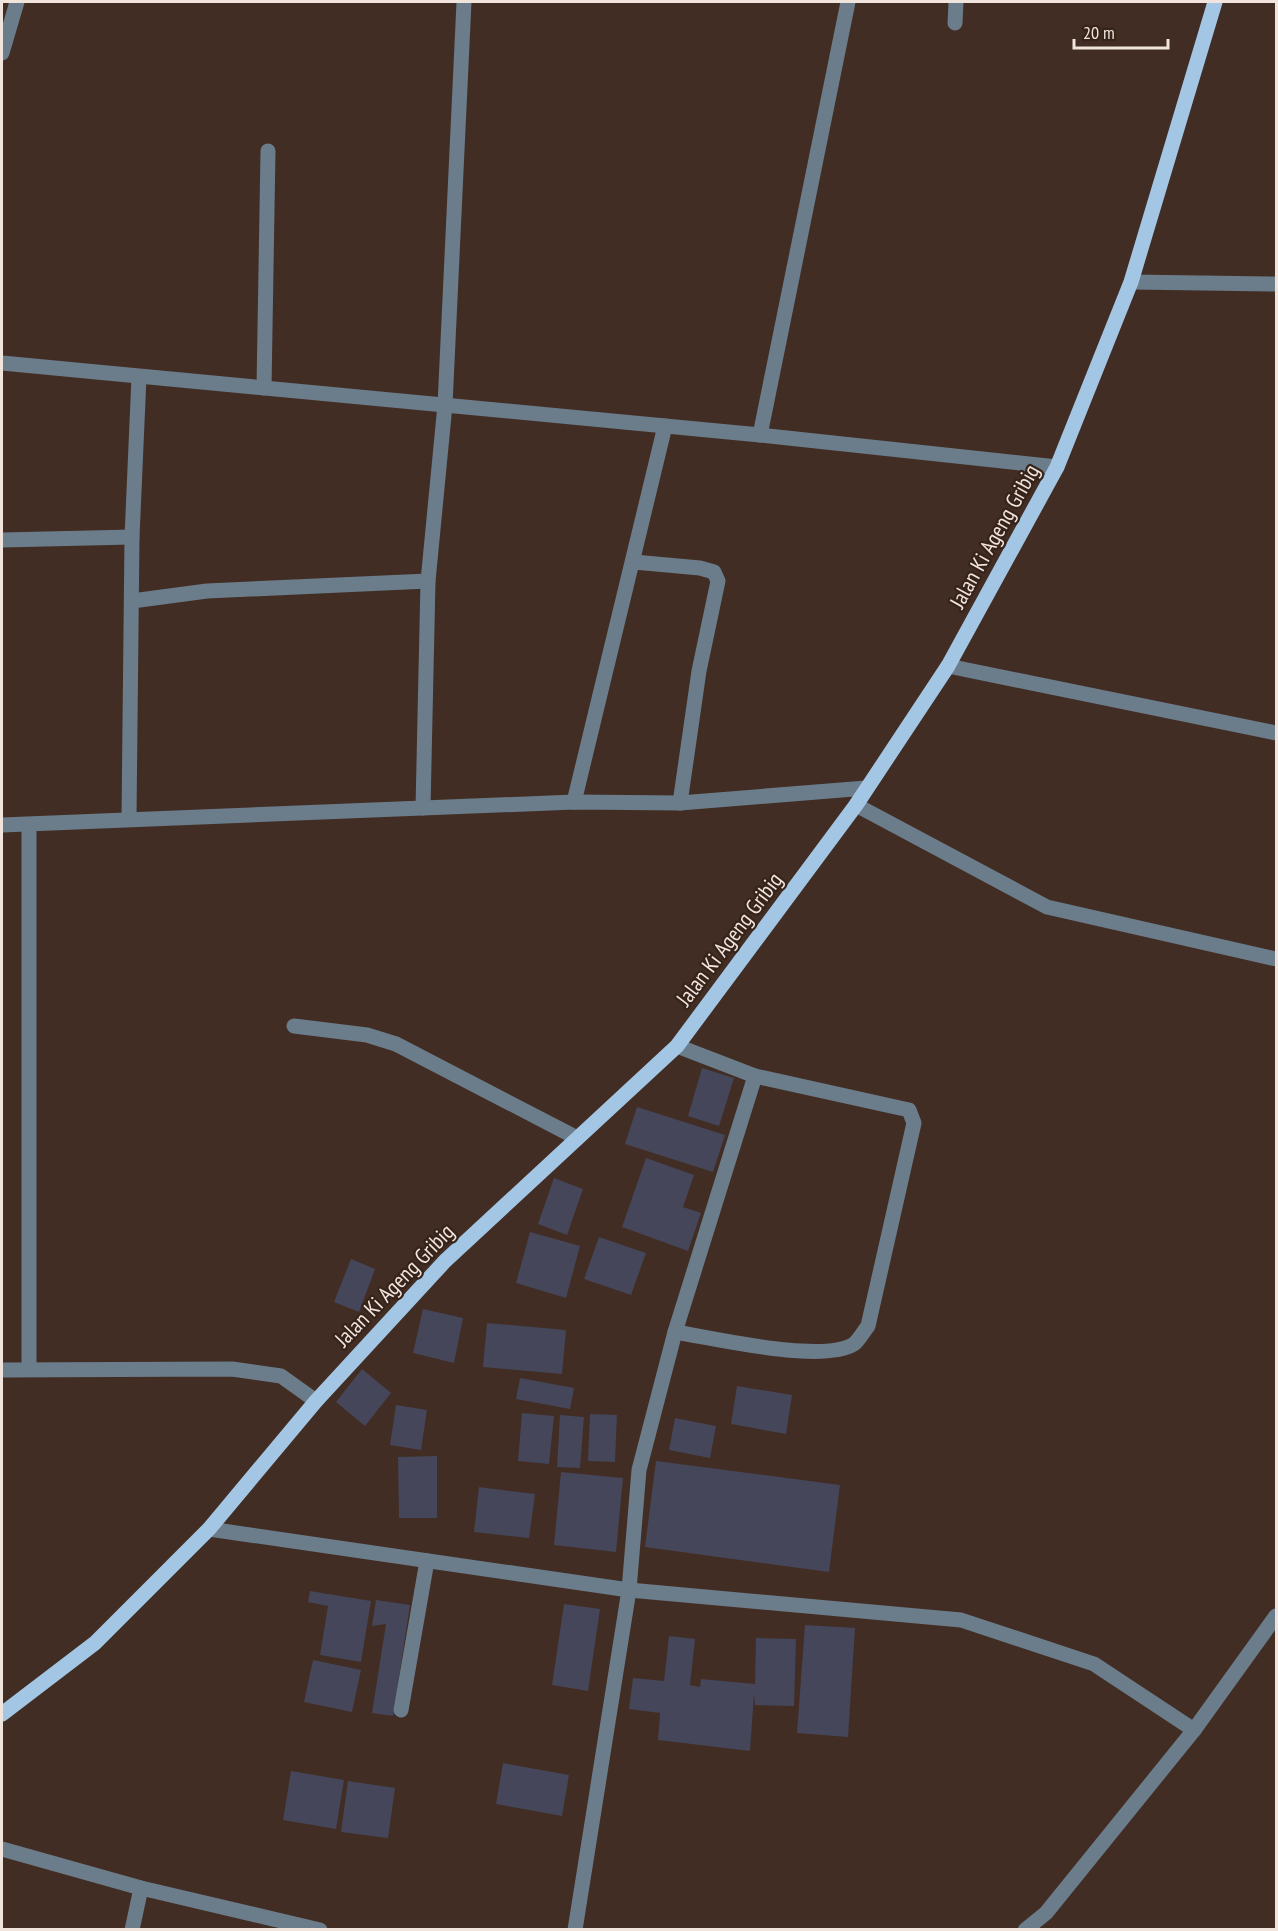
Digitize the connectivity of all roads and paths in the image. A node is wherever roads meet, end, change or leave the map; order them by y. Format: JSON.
{"nodes":[{"id":1,"x":17,"y":2,"type":"edge"},
{"id":2,"x":464,"y":2,"type":"edge"},
{"id":3,"x":848,"y":2,"type":"edge"},
{"id":4,"x":956,"y":2,"type":"edge"},
{"id":5,"x":1215,"y":2,"type":"edge"},
{"id":6,"x":955,"y":23,"type":"dead end"},
{"id":7,"x":2,"y":52,"type":"edge"},
{"id":8,"x":268,"y":151,"type":"dead end"},
{"id":9,"x":1131,"y":282,"type":"junction"},
{"id":10,"x":1276,"y":284,"type":"edge"},
{"id":11,"x":2,"y":363,"type":"edge"},
{"id":12,"x":139,"y":377,"type":"junction"},
{"id":13,"x":264,"y":388,"type":"junction"},
{"id":14,"x":445,"y":405,"type":"junction"},
{"id":15,"x":665,"y":426,"type":"junction"},
{"id":16,"x":760,"y":435,"type":"junction"},
{"id":17,"x":1057,"y":467,"type":"junction"},
{"id":18,"x":132,"y":537,"type":"junction"},
{"id":19,"x":2,"y":540,"type":"edge"},
{"id":20,"x":634,"y":562,"type":"junction"},
{"id":21,"x":428,"y":581,"type":"junction"},
{"id":22,"x":132,"y":601,"type":"junction"},
{"id":23,"x":948,"y":666,"type":"junction"},
{"id":24,"x":1276,"y":733,"type":"edge"},
{"id":25,"x":866,"y":788,"type":"junction"},
{"id":26,"x":574,"y":802,"type":"junction"},
{"id":27,"x":680,"y":803,"type":"junction"},
{"id":28,"x":856,"y":805,"type":"junction"},
{"id":29,"x":423,"y":808,"type":"junction"},
{"id":30,"x":129,"y":819,"type":"junction"},
{"id":31,"x":2,"y":825,"type":"edge"},
{"id":32,"x":30,"y":825,"type":"junction"},
{"id":33,"x":1276,"y":959,"type":"edge"},
{"id":34,"x":294,"y":1026,"type":"dead end"},
{"id":35,"x":677,"y":1046,"type":"junction"},
{"id":36,"x":755,"y":1076,"type":"junction"},
{"id":37,"x":577,"y":1138,"type":"junction"},
{"id":38,"x":675,"y":1332,"type":"junction"},
{"id":39,"x":30,"y":1369,"type":"junction"},
{"id":40,"x":2,"y":1370,"type":"edge"},
{"id":41,"x":316,"y":1401,"type":"junction"},
{"id":42,"x":209,"y":1529,"type":"junction"},
{"id":43,"x":427,"y":1561,"type":"junction"},
{"id":44,"x":629,"y":1590,"type":"junction"},
{"id":45,"x":1276,"y":1616,"type":"edge"},
{"id":46,"x":401,"y":1710,"type":"dead end"},
{"id":47,"x":2,"y":1714,"type":"edge"},
{"id":48,"x":1194,"y":1730,"type":"junction"},
{"id":49,"x":2,"y":1850,"type":"edge"},
{"id":50,"x":141,"y":1887,"type":"junction"},
{"id":51,"x":132,"y":1929,"type":"edge"},
{"id":52,"x":320,"y":1929,"type":"edge"},
{"id":53,"x":574,"y":1929,"type":"edge"},
{"id":54,"x":1025,"y":1929,"type":"edge"}],
"edges":[{"from":1,"to":7,"type":"street"},
{"from":2,"to":14,"type":"street"},
{"from":3,"to":16,"type":"street"},
{"from":4,"to":6,"type":"street"},
{"from":5,"to":9,"type":"main road","name":"Jalan Ki Ageng Gribig"},
{"from":8,"to":13,"type":"street"},
{"from":9,"to":10,"type":"street"},
{"from":9,"to":17,"type":"main road","name":"Jalan Ki Ageng Gribig"},
{"from":11,"to":12,"type":"street"},
{"from":12,"to":13,"type":"street"},
{"from":12,"to":18,"type":"street"},
{"from":13,"to":14,"type":"street"},
{"from":14,"to":15,"type":"street"},
{"from":14,"to":21,"type":"street"},
{"from":15,"to":16,"type":"street"},
{"from":15,"to":20,"type":"street"},
{"from":16,"to":17,"type":"street"},
{"from":17,"to":23,"type":"main road","name":"Jalan Ki Ageng Gribig"},
{"from":18,"to":19,"type":"street"},
{"from":18,"to":22,"type":"street"},
{"from":20,"to":26,"type":"street"},
{"from":20,"to":27,"type":"street"},
{"from":21,"to":22,"type":"street"},
{"from":21,"to":29,"type":"street"},
{"from":22,"to":30,"type":"street"},
{"from":23,"to":24,"type":"street"},
{"from":23,"to":25,"type":"main road","name":"Jalan Ki Ageng Gribig"},
{"from":25,"to":27,"type":"street"},
{"from":25,"to":28,"type":"main road","name":"Jalan Ki Ageng Gribig"},
{"from":26,"to":27,"type":"street"},
{"from":26,"to":29,"type":"street"},
{"from":28,"to":33,"type":"street"},
{"from":28,"to":35,"type":"main road","name":"Jalan Ki Ageng Gribig"},
{"from":29,"to":30,"type":"street"},
{"from":30,"to":32,"type":"street"},
{"from":31,"to":32,"type":"street"},
{"from":32,"to":39,"type":"street"},
{"from":34,"to":37,"type":"street"},
{"from":35,"to":36,"type":"street"},
{"from":35,"to":37,"type":"main road","name":"Jalan Ki Ageng Gribig"},
{"from":36,"to":38,"type":"street"},
{"from":36,"to":38,"type":"street"},
{"from":37,"to":41,"type":"main road","name":"Jalan Ki Ageng Gribig"},
{"from":38,"to":44,"type":"street"},
{"from":39,"to":40,"type":"street"},
{"from":39,"to":41,"type":"street"},
{"from":41,"to":42,"type":"main road","name":"Jalan Ki Ageng Gribig"},
{"from":42,"to":43,"type":"street"},
{"from":42,"to":47,"type":"main road","name":"Jalan Ki Ageng Gribig"},
{"from":43,"to":44,"type":"street"},
{"from":43,"to":46,"type":"street"},
{"from":44,"to":48,"type":"street"},
{"from":44,"to":53,"type":"street"},
{"from":45,"to":48,"type":"street"},
{"from":48,"to":54,"type":"street"},
{"from":49,"to":50,"type":"street"},
{"from":50,"to":51,"type":"street"},
{"from":50,"to":52,"type":"street"}]}
